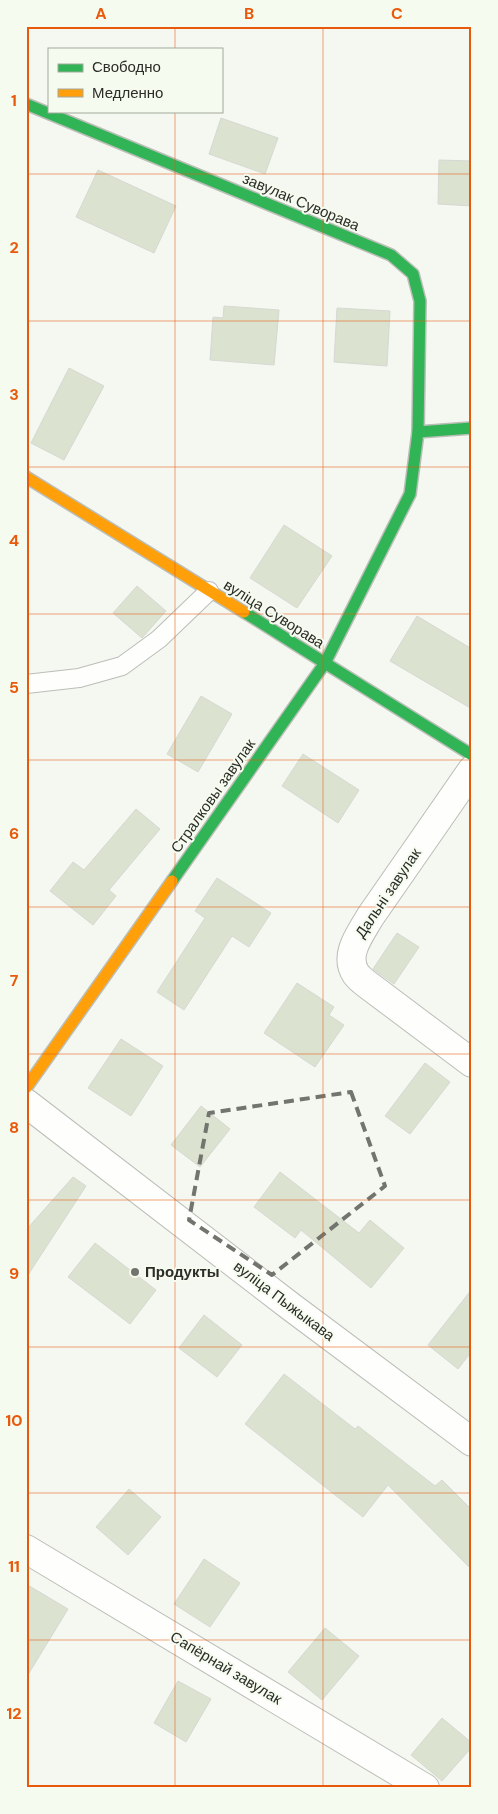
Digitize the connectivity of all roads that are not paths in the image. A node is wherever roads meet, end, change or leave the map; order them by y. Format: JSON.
{"nodes":[{"id":1,"x":26,"y":104,"type":"edge"},
{"id":2,"x":472,"y":428,"type":"edge"},
{"id":3,"x":418,"y":432,"type":"junction"},
{"id":4,"x":26,"y":477,"type":"edge"},
{"id":5,"x":209,"y":591,"type":"junction"},
{"id":6,"x":324,"y":663,"type":"junction"},
{"id":7,"x":26,"y":684,"type":"edge"},
{"id":8,"x":472,"y":755,"type":"edge"},
{"id":9,"x":472,"y":770,"type":"edge"},
{"id":10,"x":472,"y":1063,"type":"edge"},
{"id":11,"x":26,"y":1088,"type":"edge"},
{"id":12,"x":26,"y":1103,"type":"edge"},
{"id":13,"x":472,"y":1442,"type":"edge"},
{"id":14,"x":26,"y":1549,"type":"edge"},
{"id":15,"x":425,"y":1788,"type":"edge"}],
"edges":[{"from":1,"to":3,"type":"street","name":"завулак Суворава"},
{"from":2,"to":3,"type":"street"},
{"from":3,"to":6,"type":"street","name":"вуліца Суворава"},
{"from":4,"to":5,"type":"street","name":"вуліца Суворава"},
{"from":5,"to":6,"type":"street","name":"вуліца Суворава"},
{"from":5,"to":7,"type":"lane"},
{"from":6,"to":8,"type":"street"},
{"from":6,"to":11,"type":"street","name":"Стралковы завулак"},
{"from":9,"to":10,"type":"street","name":"Дальні завулак"},
{"from":12,"to":13,"type":"street","name":"вуліца Пыжыкава"},
{"from":14,"to":15,"type":"street","name":"Сапёрнай завулак"}]}
